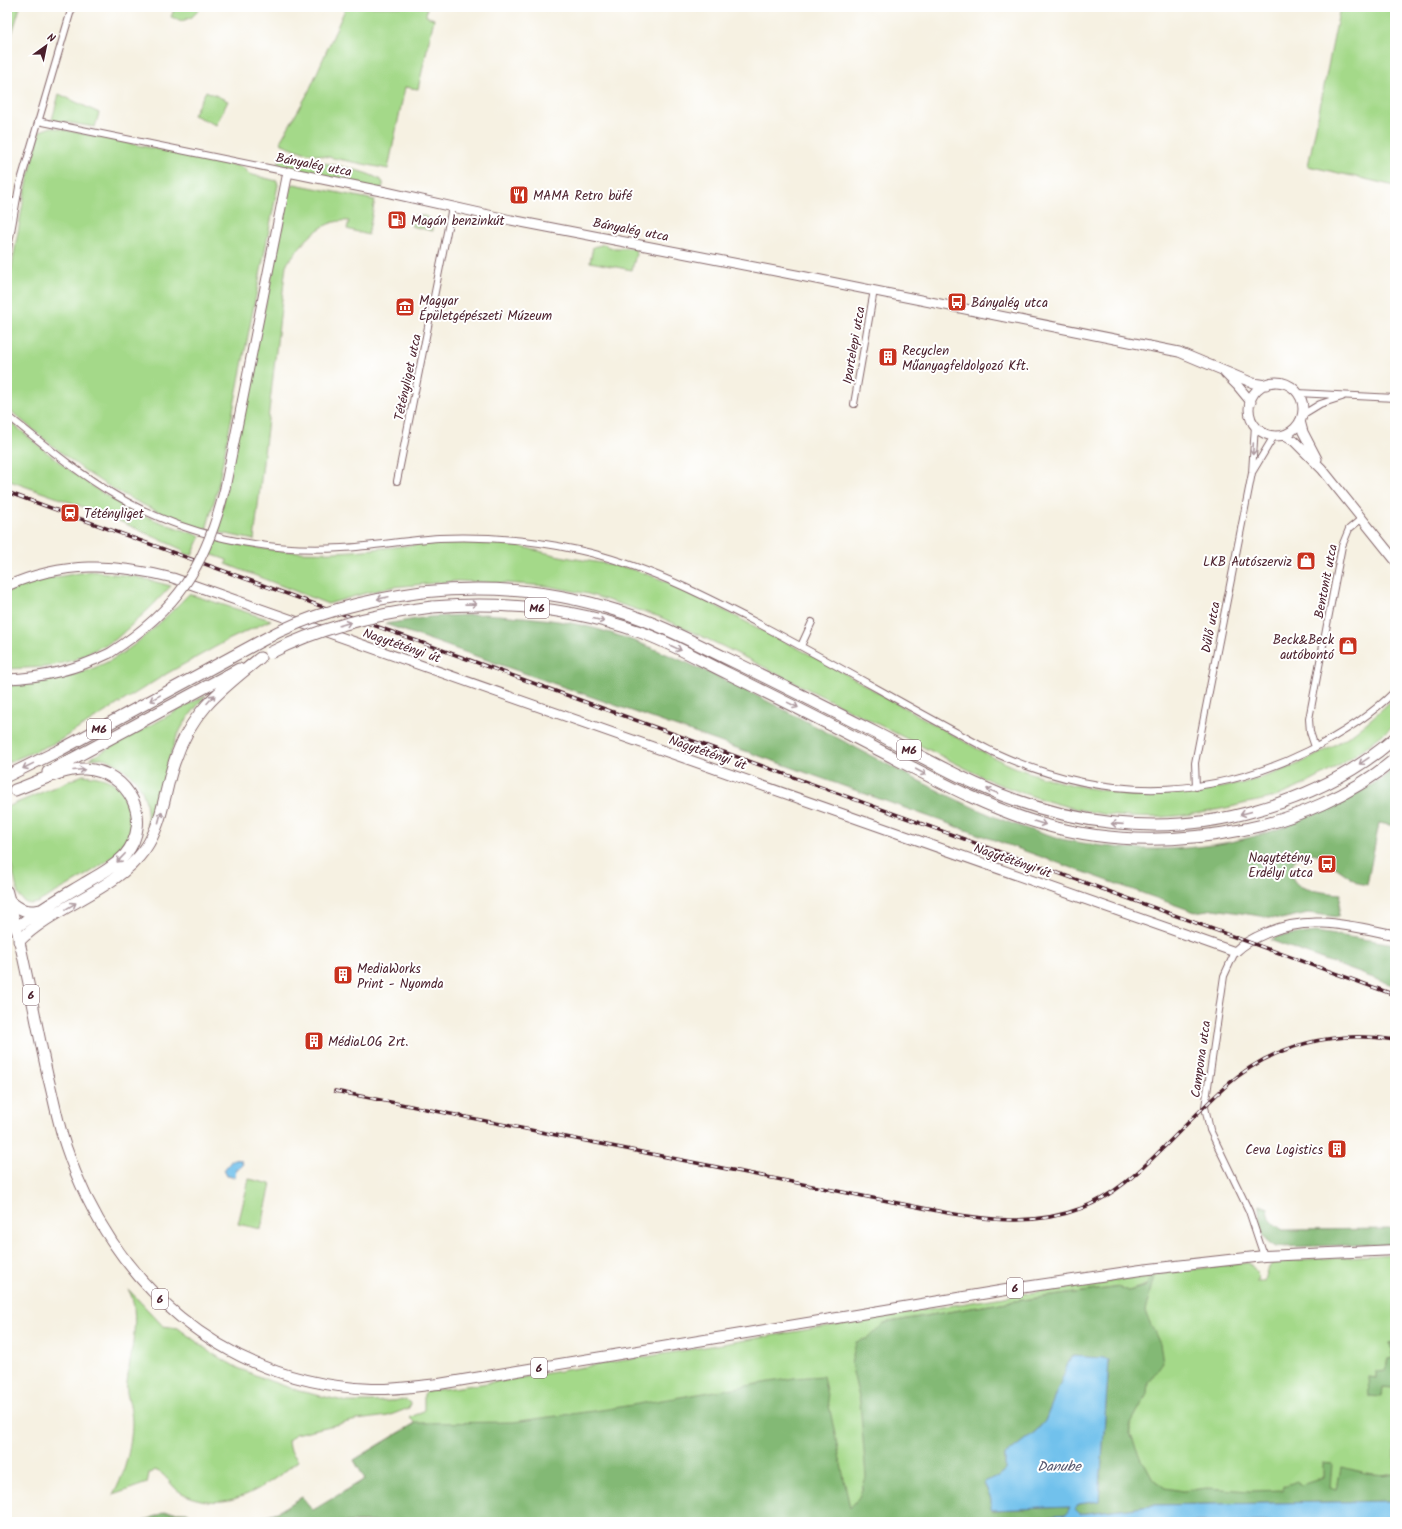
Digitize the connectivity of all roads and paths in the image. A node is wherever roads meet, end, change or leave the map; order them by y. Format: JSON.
{"nodes":[{"id":1,"x":72,"y":7,"type":"edge"},
{"id":2,"x":38,"y":121,"type":"junction"},
{"id":3,"x":288,"y":172,"type":"junction"},
{"id":4,"x":7,"y":200,"type":"edge"},
{"id":5,"x":16,"y":203,"type":"junction"},
{"id":6,"x":452,"y":206,"type":"junction"},
{"id":7,"x":7,"y":254,"type":"edge"},
{"id":8,"x":874,"y":290,"type":"junction"},
{"id":9,"x":1217,"y":368,"type":"junction"},
{"id":10,"x":1266,"y":385,"type":"junction"},
{"id":11,"x":1297,"y":393,"type":"junction"},
{"id":12,"x":1349,"y":395,"type":"junction"},
{"id":13,"x":1395,"y":398,"type":"edge"},
{"id":14,"x":1250,"y":402,"type":"junction"},
{"id":15,"x":854,"y":404,"type":"dead end"},
{"id":16,"x":7,"y":415,"type":"edge"},
{"id":17,"x":1301,"y":418,"type":"junction"},
{"id":18,"x":1255,"y":425,"type":"junction"},
{"id":19,"x":1278,"y":436,"type":"junction"},
{"id":20,"x":1322,"y":469,"type":"junction"},
{"id":21,"x":1252,"y":472,"type":"junction"},
{"id":22,"x":397,"y":481,"type":"dead end"},
{"id":23,"x":1361,"y":519,"type":"junction"},
{"id":24,"x":1395,"y":560,"type":"edge"},
{"id":25,"x":7,"y":586,"type":"edge"},
{"id":26,"x":812,"y":622,"type":"dead end"},
{"id":27,"x":801,"y":646,"type":"junction"},
{"id":28,"x":265,"y":656,"type":"junction"},
{"id":29,"x":7,"y":679,"type":"edge"},
{"id":30,"x":1395,"y":691,"type":"edge"},
{"id":31,"x":1395,"y":738,"type":"edge"},
{"id":32,"x":1315,"y":747,"type":"junction"},
{"id":33,"x":1395,"y":759,"type":"edge"},
{"id":34,"x":7,"y":776,"type":"edge"},
{"id":35,"x":1196,"y":787,"type":"junction"},
{"id":36,"x":11,"y":792,"type":"edge"},
{"id":37,"x":8,"y":896,"type":"edge"},
{"id":38,"x":41,"y":910,"type":"junction"},
{"id":39,"x":37,"y":926,"type":"junction"},
{"id":40,"x":16,"y":928,"type":"junction"},
{"id":41,"x":1395,"y":935,"type":"edge"},
{"id":42,"x":19,"y":941,"type":"junction"},
{"id":43,"x":1235,"y":952,"type":"junction"},
{"id":44,"x":1395,"y":1250,"type":"edge"},
{"id":45,"x":1264,"y":1256,"type":"junction"}],
"edges":[{"from":1,"to":2,"type":"street"},
{"from":2,"to":3,"type":"street","name":"Bányalég utca"},
{"from":2,"to":5,"type":"street"},
{"from":3,"to":6,"type":"street","name":"Bányalég utca"},
{"from":3,"to":29,"type":"street","bridge":true},
{"from":4,"to":5,"type":"street"},
{"from":5,"to":7,"type":"street"},
{"from":6,"to":8,"type":"street","name":"Bányalég utca"},
{"from":6,"to":22,"type":"street","name":"Tétényliget utca"},
{"from":8,"to":9,"type":"street","name":"Bányalég utca"},
{"from":8,"to":15,"type":"street","name":"Ipartelepi utca"},
{"from":9,"to":10,"type":"street","name":"Bányalég utca"},
{"from":9,"to":14,"type":"street","name":"Bányalég utca"},
{"from":10,"to":11,"type":"street","name":"Bányalég utca"},
{"from":10,"to":14,"type":"street"},
{"from":11,"to":12,"type":"street","name":"Bányalég utca"},
{"from":11,"to":17,"type":"street"},
{"from":12,"to":13,"type":"street","name":"Bányalég utca"},
{"from":12,"to":17,"type":"street","name":"Bányalég utca"},
{"from":14,"to":18,"type":"street","name":"Bányalég utca"},
{"from":16,"to":27,"type":"street"},
{"from":17,"to":19,"type":"street","name":"Bányalég utca"},
{"from":17,"to":20,"type":"street"},
{"from":18,"to":19,"type":"street"},
{"from":18,"to":21,"type":"street","name":"Dűlő utca","one_way":true},
{"from":19,"to":20,"type":"street"},
{"from":19,"to":21,"type":"street","name":"Dűlő utca"},
{"from":20,"to":23,"type":"street"},
{"from":21,"to":35,"type":"street","name":"Dűlő utca"},
{"from":23,"to":24,"type":"street"},
{"from":23,"to":32,"type":"street","name":"Bentonit utca"},
{"from":25,"to":43,"type":"street","name":"Nagytétényi út"},
{"from":26,"to":27,"type":"street"},
{"from":27,"to":35,"type":"street"},
{"from":28,"to":33,"type":"highway","number":"M6","one_way":true,"bridge":true},
{"from":28,"to":36,"type":"highway","number":"M6"},
{"from":39,"to":28,"type":"highway","one_way":true},
{"from":30,"to":32,"type":"street"},
{"from":31,"to":34,"type":"highway","number":"M6","one_way":true,"bridge":true},
{"from":32,"to":35,"type":"street"},
{"from":36,"to":38,"type":"highway","one_way":true},
{"from":37,"to":38,"type":"highway"},
{"from":37,"to":40,"type":"main road","number":"6"},
{"from":38,"to":40,"type":"highway"},
{"from":39,"to":40,"type":"highway"},
{"from":39,"to":42,"type":"highway"},
{"from":40,"to":42,"type":"main road","number":"6"},
{"from":41,"to":43,"type":"street"},
{"from":42,"to":45,"type":"main road","number":"6"},
{"from":43,"to":45,"type":"street","name":"Campona utca"},
{"from":44,"to":45,"type":"main road","number":"6"}]}
